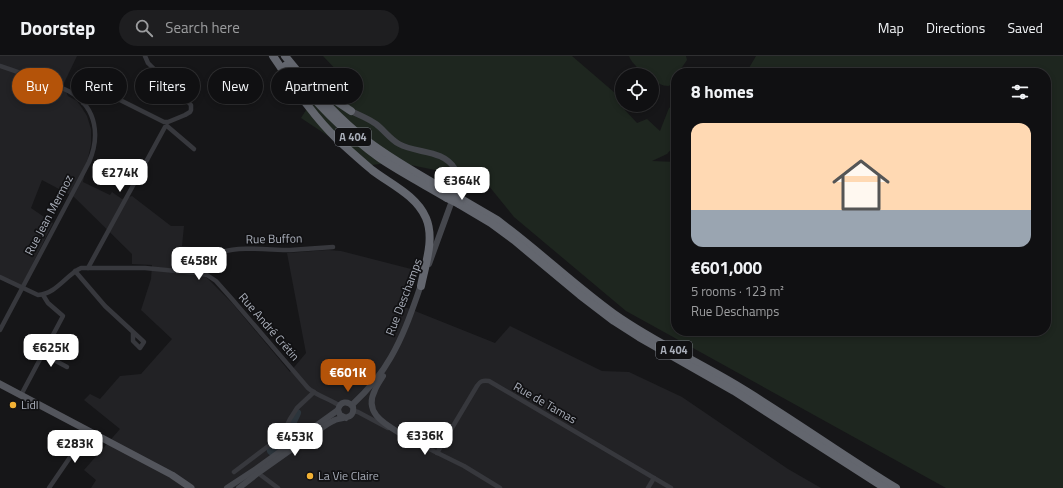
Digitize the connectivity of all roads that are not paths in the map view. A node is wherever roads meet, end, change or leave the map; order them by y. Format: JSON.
{"nodes":[{"id":1,"x":145,"y":56,"type":"edge"},
{"id":2,"x":273,"y":56,"type":"edge"},
{"id":3,"x":277,"y":56,"type":"edge"},
{"id":4,"x":284,"y":56,"type":"edge"},
{"id":5,"x":289,"y":56,"type":"edge"},
{"id":6,"x":0,"y":66,"type":"edge"},
{"id":7,"x":71,"y":93,"type":"edge"},
{"id":8,"x":84,"y":104,"type":"edge"},
{"id":9,"x":127,"y":104,"type":"edge"},
{"id":10,"x":351,"y":111,"type":"joint"},
{"id":11,"x":166,"y":124,"type":"junction"},
{"id":12,"x":194,"y":149,"type":"dead end"},
{"id":13,"x":448,"y":195,"type":"junction"},
{"id":14,"x":460,"y":202,"type":"junction"},
{"id":15,"x":333,"y":247,"type":"dead end"},
{"id":16,"x":88,"y":268,"type":"junction"},
{"id":17,"x":75,"y":271,"type":"junction"},
{"id":18,"x":201,"y":273,"type":"junction"},
{"id":19,"x":0,"y":277,"type":"edge"},
{"id":20,"x":421,"y":286,"type":"junction"},
{"id":21,"x":22,"y":288,"type":"junction"},
{"id":22,"x":43,"y":295,"type":"junction"},
{"id":23,"x":406,"y":326,"type":"junction"},
{"id":24,"x":0,"y":328,"type":"edge"},
{"id":25,"x":133,"y":332,"type":"dead end"},
{"id":26,"x":43,"y":354,"type":"junction"},
{"id":27,"x":68,"y":367,"type":"dead end"},
{"id":28,"x":0,"y":384,"type":"edge"},
{"id":29,"x":314,"y":392,"type":"junction"},
{"id":30,"x":21,"y":395,"type":"junction"},
{"id":31,"x":339,"y":408,"type":"junction"},
{"id":32,"x":353,"y":408,"type":"junction"},
{"id":33,"x":346,"y":418,"type":"junction"},
{"id":34,"x":88,"y":431,"type":"junction"},
{"id":35,"x":406,"y":437,"type":"junction"},
{"id":36,"x":437,"y":453,"type":"junction"},
{"id":37,"x":234,"y":472,"type":"dead end"},
{"id":38,"x":258,"y":473,"type":"junction"},
{"id":39,"x":654,"y":478,"type":"junction"},
{"id":40,"x":192,"y":487,"type":"edge"},
{"id":41,"x":49,"y":488,"type":"edge"},
{"id":42,"x":227,"y":488,"type":"edge"},
{"id":43,"x":239,"y":488,"type":"edge"},
{"id":44,"x":278,"y":488,"type":"edge"},
{"id":45,"x":500,"y":488,"type":"edge"},
{"id":46,"x":648,"y":488,"type":"edge"},
{"id":47,"x":671,"y":488,"type":"edge"},
{"id":48,"x":885,"y":488,"type":"edge"},
{"id":49,"x":896,"y":488,"type":"edge"}],
"edges":[{"from":1,"to":11,"type":"street"},
{"from":2,"to":20,"type":"highway"},
{"from":3,"to":13,"type":"highway","number":"A 404"},
{"from":4,"to":13,"type":"highway","number":"A 404"},
{"from":5,"to":10,"type":"highway"},
{"from":6,"to":7,"type":"street","name":"Rue Jean Mermoz"},
{"from":8,"to":21,"type":"street","name":"Rue Jean Mermoz"},
{"from":9,"to":11,"type":"street"},
{"from":10,"to":20,"type":"main road","name":"Rue Deschamps"},
{"from":11,"to":12,"type":"street"},
{"from":11,"to":16,"type":"street"},
{"from":13,"to":14,"type":"highway","number":"A 404","bridge":true},
{"from":14,"to":48,"type":"highway","number":"A 404"},
{"from":14,"to":49,"type":"highway","number":"A 404"},
{"from":15,"to":18,"type":"street","name":"Rue Buffon"},
{"from":16,"to":17,"type":"street","name":"Rue André Crétin"},
{"from":16,"to":18,"type":"street","name":"Rue André Crétin"},
{"from":17,"to":22,"type":"street","name":"Rue André Crétin"},
{"from":17,"to":25,"type":"street"},
{"from":18,"to":29,"type":"street","name":"Rue André Crétin"},
{"from":19,"to":21,"type":"street"},
{"from":20,"to":23,"type":"main road","name":"Rue Deschamps"},
{"from":21,"to":22,"type":"street"},
{"from":21,"to":24,"type":"street","name":"Rue Jean Mermoz"},
{"from":22,"to":26,"type":"street"},
{"from":23,"to":32,"type":"main road","name":"Rue Deschamps"},
{"from":23,"to":35,"type":"main road"},
{"from":26,"to":27,"type":"street"},
{"from":26,"to":30,"type":"street"},
{"from":28,"to":30,"type":"main road"},
{"from":29,"to":31,"type":"street","name":"Rue André Crétin"},
{"from":29,"to":37,"type":"street"},
{"from":30,"to":34,"type":"main road"},
{"from":31,"to":32,"type":"main road"},
{"from":31,"to":33,"type":"main road"},
{"from":31,"to":42,"type":"main road"},
{"from":32,"to":33,"type":"main road"},
{"from":32,"to":35,"type":"street"},
{"from":33,"to":38,"type":"main road"},
{"from":34,"to":40,"type":"main road"},
{"from":34,"to":41,"type":"street"},
{"from":35,"to":36,"type":"street"},
{"from":36,"to":39,"type":"street","name":"Rue de Tamas"},
{"from":36,"to":45,"type":"street"},
{"from":38,"to":43,"type":"main road"},
{"from":38,"to":44,"type":"street"},
{"from":39,"to":46,"type":"street"},
{"from":39,"to":47,"type":"street","name":"Rue de Tamas"}]}
